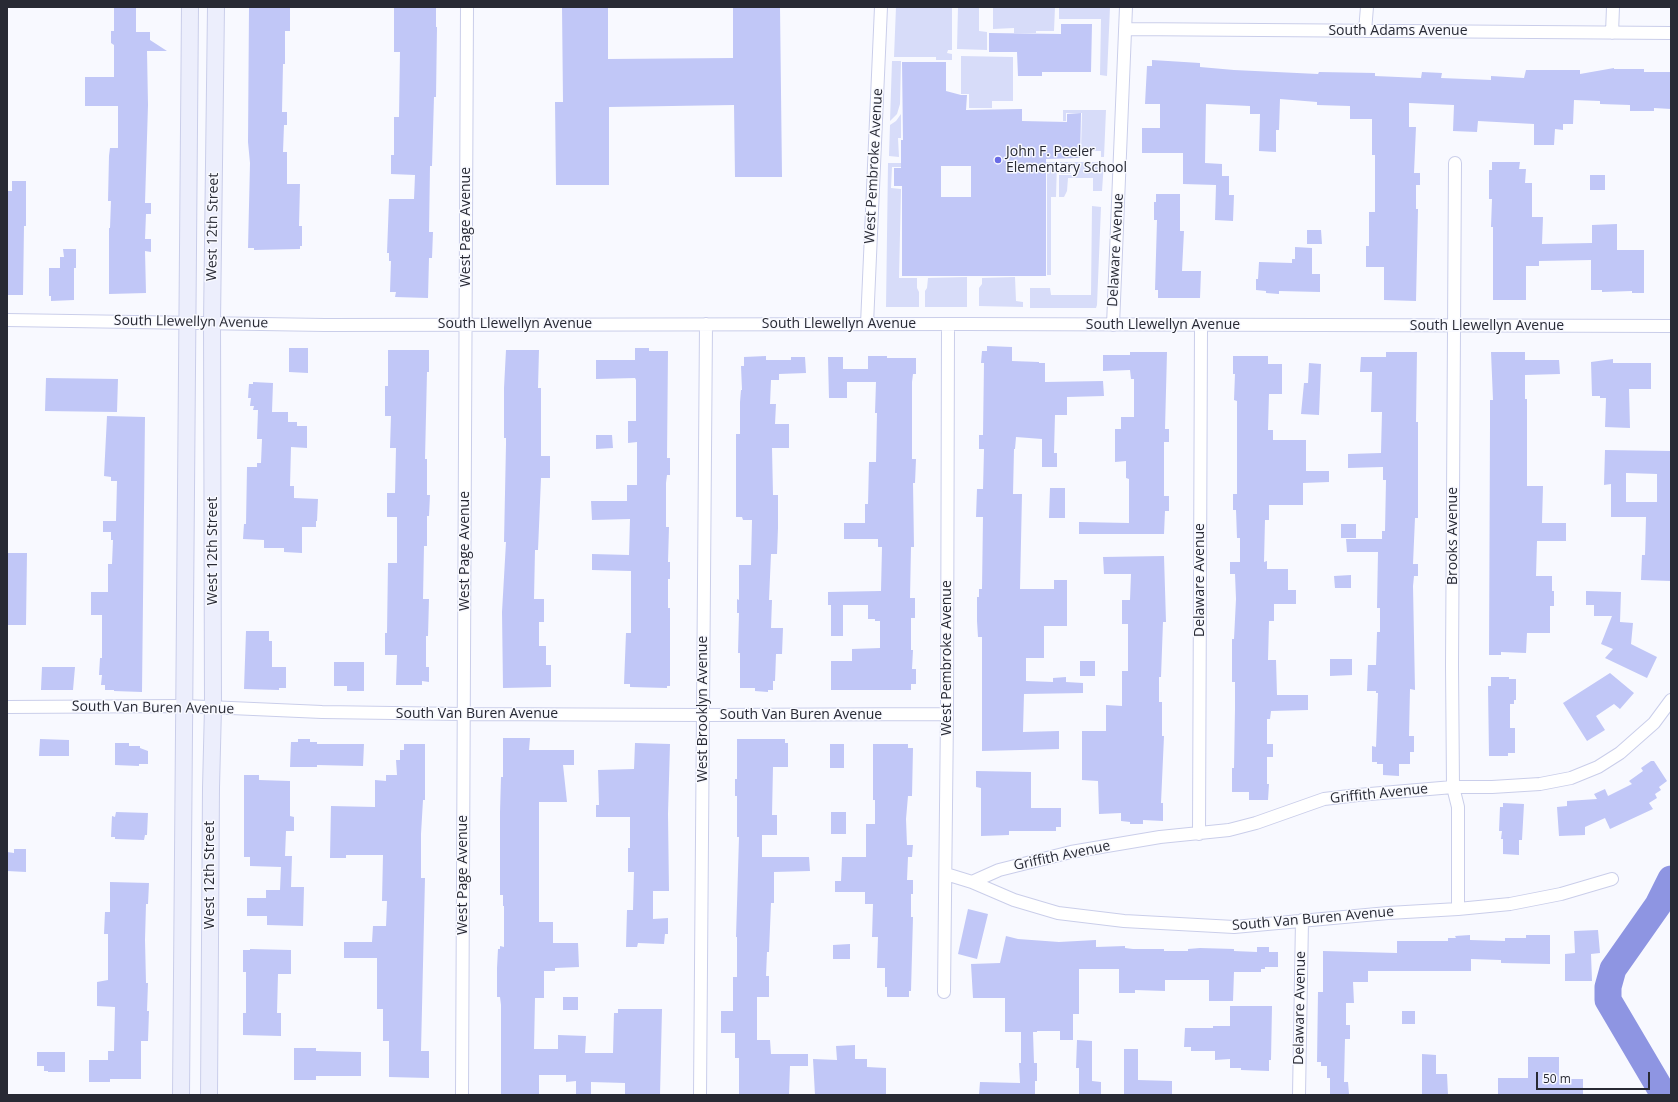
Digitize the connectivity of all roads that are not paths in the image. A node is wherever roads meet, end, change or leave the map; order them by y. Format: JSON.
{"nodes":[{"id":1,"x":190,"y":7,"type":"edge"},
{"id":2,"x":216,"y":7,"type":"edge"},
{"id":3,"x":467,"y":7,"type":"edge"},
{"id":4,"x":881,"y":7,"type":"edge"},
{"id":5,"x":1126,"y":7,"type":"edge"},
{"id":6,"x":1366,"y":7,"type":"edge"},
{"id":7,"x":1613,"y":7,"type":"edge"},
{"id":8,"x":1125,"y":29,"type":"junction"},
{"id":9,"x":1365,"y":31,"type":"junction"},
{"id":10,"x":1612,"y":33,"type":"junction"},
{"id":11,"x":1671,"y":33,"type":"edge"},
{"id":12,"x":1455,"y":163,"type":"dead end"},
{"id":13,"x":7,"y":320,"type":"edge"},
{"id":14,"x":187,"y":322,"type":"junction"},
{"id":15,"x":212,"y":322,"type":"junction"},
{"id":16,"x":466,"y":324,"type":"junction"},
{"id":17,"x":706,"y":324,"type":"junction"},
{"id":18,"x":867,"y":324,"type":"junction"},
{"id":19,"x":948,"y":324,"type":"junction"},
{"id":20,"x":1113,"y":325,"type":"junction"},
{"id":21,"x":1202,"y":326,"type":"junction"},
{"id":22,"x":1454,"y":326,"type":"junction"},
{"id":23,"x":1671,"y":326,"type":"edge"},
{"id":24,"x":1671,"y":700,"type":"edge"},
{"id":25,"x":185,"y":706,"type":"junction"},
{"id":26,"x":7,"y":707,"type":"edge"},
{"id":27,"x":213,"y":707,"type":"junction"},
{"id":28,"x":464,"y":714,"type":"junction"},
{"id":29,"x":947,"y":714,"type":"junction"},
{"id":30,"x":703,"y":715,"type":"junction"},
{"id":31,"x":1453,"y":787,"type":"junction"},
{"id":32,"x":1199,"y":834,"type":"junction"},
{"id":33,"x":946,"y":874,"type":"junction"},
{"id":34,"x":1612,"y":879,"type":"dead end"},
{"id":35,"x":972,"y":882,"type":"junction"},
{"id":36,"x":1458,"y":909,"type":"junction"},
{"id":37,"x":1302,"y":920,"type":"junction"},
{"id":38,"x":944,"y":992,"type":"dead end"},
{"id":39,"x":181,"y":1095,"type":"edge"},
{"id":40,"x":209,"y":1095,"type":"edge"},
{"id":41,"x":462,"y":1095,"type":"edge"},
{"id":42,"x":700,"y":1095,"type":"edge"},
{"id":43,"x":1299,"y":1095,"type":"edge"}],
"edges":[{"from":1,"to":14,"type":"main road","name":"West 12th Street"},
{"from":2,"to":15,"type":"main road","name":"West 12th Street"},
{"from":3,"to":16,"type":"street","name":"West Page Avenue"},
{"from":4,"to":18,"type":"street","name":"West Pembroke Avenue"},
{"from":5,"to":8,"type":"street","name":"Delaware Avenue"},
{"from":6,"to":9,"type":"street"},
{"from":7,"to":10,"type":"street"},
{"from":8,"to":9,"type":"street","name":"South Adams Avenue"},
{"from":8,"to":20,"type":"street","name":"Delaware Avenue"},
{"from":9,"to":10,"type":"street","name":"South Adams Avenue"},
{"from":10,"to":11,"type":"street","name":"South Adams Avenue"},
{"from":12,"to":22,"type":"street","name":"Brooks Avenue"},
{"from":13,"to":14,"type":"street","name":"South Llewellyn Avenue"},
{"from":14,"to":15,"type":"street","name":"South Llewellyn Avenue"},
{"from":14,"to":25,"type":"main road","name":"West 12th Street"},
{"from":15,"to":16,"type":"street","name":"South Llewellyn Avenue"},
{"from":15,"to":27,"type":"main road","name":"West 12th Street"},
{"from":16,"to":17,"type":"street","name":"South Llewellyn Avenue"},
{"from":16,"to":28,"type":"street","name":"West Page Avenue"},
{"from":17,"to":18,"type":"street","name":"South Llewellyn Avenue"},
{"from":17,"to":30,"type":"street","name":"West Brooklyn Avenue"},
{"from":18,"to":19,"type":"street","name":"South Llewellyn Avenue"},
{"from":19,"to":20,"type":"street","name":"South Llewellyn Avenue"},
{"from":19,"to":29,"type":"street","name":"West Pembroke Avenue"},
{"from":20,"to":21,"type":"street","name":"South Llewellyn Avenue"},
{"from":21,"to":22,"type":"street","name":"South Llewellyn Avenue"},
{"from":21,"to":32,"type":"street","name":"Delaware Avenue"},
{"from":22,"to":23,"type":"street","name":"South Llewellyn Avenue"},
{"from":22,"to":31,"type":"street","name":"Brooks Avenue"},
{"from":24,"to":31,"type":"street","name":"Griffith Avenue"},
{"from":25,"to":26,"type":"street","name":"South Van Buren Avenue"},
{"from":25,"to":27,"type":"street","name":"South Van Buren Avenue"},
{"from":25,"to":39,"type":"main road","name":"West 12th Street"},
{"from":27,"to":28,"type":"street","name":"South Van Buren Avenue"},
{"from":27,"to":40,"type":"main road","name":"West 12th Street"},
{"from":28,"to":30,"type":"street","name":"South Van Buren Avenue"},
{"from":28,"to":41,"type":"street","name":"West Page Avenue"},
{"from":29,"to":30,"type":"street","name":"South Van Buren Avenue"},
{"from":29,"to":33,"type":"street","name":"West Pembroke Avenue"},
{"from":30,"to":42,"type":"street","name":"West Brooklyn Avenue"},
{"from":31,"to":32,"type":"street","name":"Griffith Avenue"},
{"from":31,"to":36,"type":"street","name":"Brooks Avenue"},
{"from":32,"to":35,"type":"street","name":"Griffith Avenue"},
{"from":33,"to":35,"type":"street","name":"South Van Buren Avenue"},
{"from":33,"to":38,"type":"street","name":"West Pembroke Avenue"},
{"from":34,"to":36,"type":"street","name":"South Van Buren Avenue"},
{"from":35,"to":37,"type":"street","name":"South Van Buren Avenue"},
{"from":36,"to":37,"type":"street","name":"South Van Buren Avenue"},
{"from":37,"to":43,"type":"street","name":"Delaware Avenue"}]}
